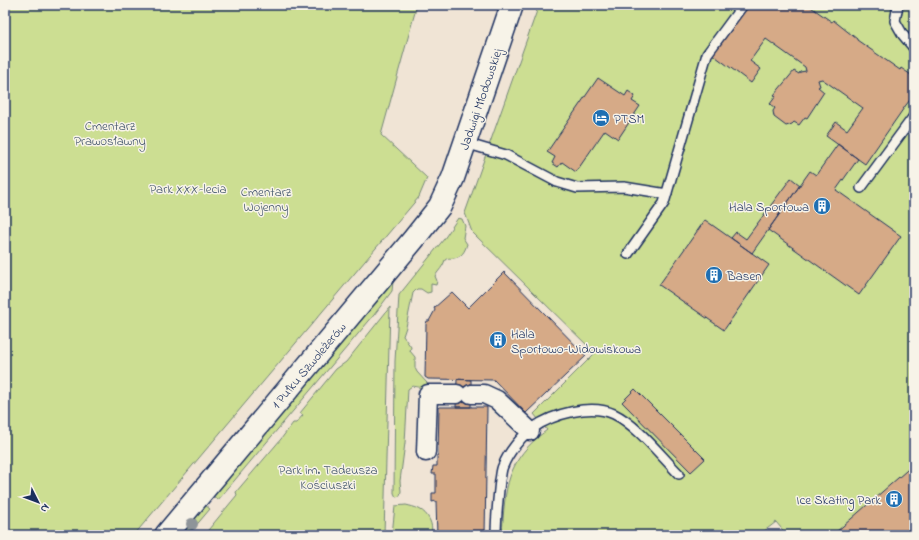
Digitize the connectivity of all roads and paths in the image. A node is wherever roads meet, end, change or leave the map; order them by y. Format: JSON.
{"nodes":[{"id":1,"x":512,"y":5,"type":"edge"},
{"id":2,"x":743,"y":5,"type":"edge"},
{"id":3,"x":898,"y":5,"type":"edge"},
{"id":4,"x":914,"y":48,"type":"edge"},
{"id":5,"x":914,"y":116,"type":"edge"},
{"id":6,"x":465,"y":143,"type":"junction"},
{"id":7,"x":861,"y":188,"type":"dead end"},
{"id":8,"x":447,"y":193,"type":"joint"},
{"id":9,"x":667,"y":194,"type":"junction"},
{"id":10,"x":628,"y":254,"type":"dead end"},
{"id":11,"x":530,"y":431,"type":"junction"},
{"id":12,"x":426,"y":452,"type":"dead end"},
{"id":13,"x":679,"y":474,"type":"dead end"},
{"id":14,"x":166,"y":535,"type":"edge"},
{"id":15,"x":496,"y":535,"type":"edge"}],
"edges":[{"from":1,"to":6,"type":"street","name":"Jadwigi Młodowskiej"},
{"from":2,"to":9,"type":"lane"},
{"from":3,"to":4,"type":"lane"},
{"from":5,"to":7,"type":"lane"},
{"from":6,"to":8,"type":"street","name":"Jadwigi Młodowskiej"},
{"from":6,"to":9,"type":"lane"},
{"from":8,"to":14,"type":"street","name":"1 Pułku Szwoleżerów"},
{"from":9,"to":10,"type":"lane"},
{"from":11,"to":12,"type":"street"},
{"from":11,"to":13,"type":"lane"},
{"from":11,"to":15,"type":"lane"}]}
